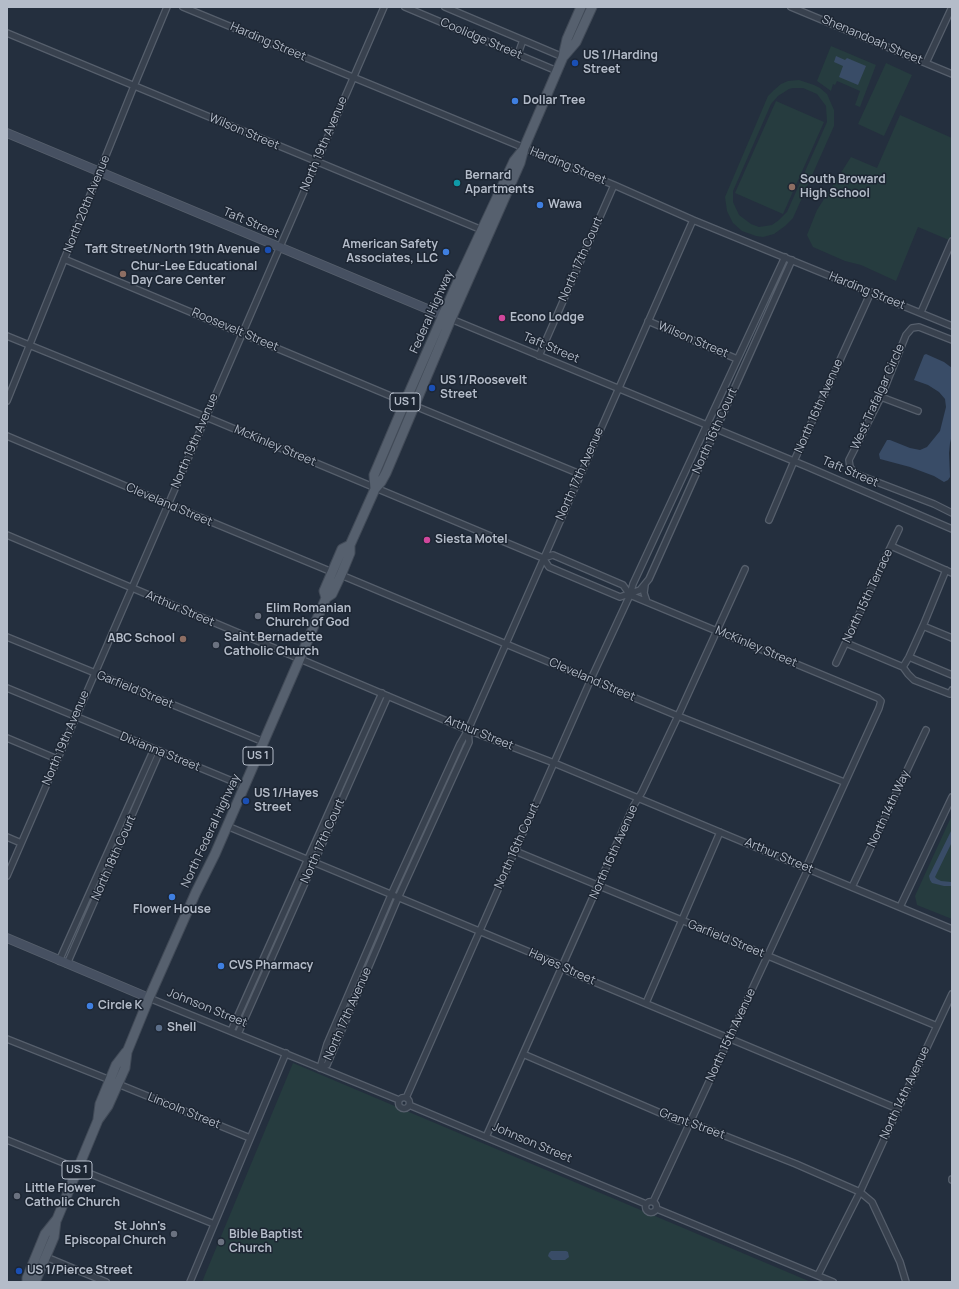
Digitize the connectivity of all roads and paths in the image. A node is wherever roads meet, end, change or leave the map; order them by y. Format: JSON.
{"nodes":[{"id":1,"x":167,"y":7,"type":"edge"},
{"id":2,"x":183,"y":7,"type":"edge"},
{"id":3,"x":384,"y":7,"type":"edge"},
{"id":4,"x":405,"y":7,"type":"edge"},
{"id":5,"x":445,"y":7,"type":"edge"},
{"id":6,"x":581,"y":7,"type":"edge"},
{"id":7,"x":592,"y":7,"type":"edge"},
{"id":8,"x":791,"y":7,"type":"edge"},
{"id":9,"x":952,"y":7,"type":"edge"},
{"id":10,"x":7,"y":33,"type":"edge"},
{"id":11,"x":523,"y":40,"type":"junction"},
{"id":12,"x":518,"y":54,"type":"junction"},
{"id":13,"x":563,"y":57,"type":"junction"},
{"id":14,"x":926,"y":63,"type":"junction"},
{"id":15,"x":557,"y":72,"type":"junction"},
{"id":16,"x":952,"y":74,"type":"edge"},
{"id":17,"x":353,"y":77,"type":"junction"},
{"id":18,"x":134,"y":86,"type":"junction"},
{"id":19,"x":7,"y":133,"type":"edge"},
{"id":20,"x":524,"y":148,"type":"junction"},
{"id":21,"x":316,"y":162,"type":"junction"},
{"id":22,"x":100,"y":172,"type":"junction"},
{"id":23,"x":614,"y":185,"type":"junction"},
{"id":24,"x":693,"y":220,"type":"junction"},
{"id":25,"x":482,"y":230,"type":"junction"},
{"id":26,"x":952,"y":241,"type":"edge"},
{"id":27,"x":279,"y":248,"type":"junction"},
{"id":28,"x":785,"y":257,"type":"junction"},
{"id":29,"x":64,"y":259,"type":"junction"},
{"id":30,"x":792,"y":260,"type":"junction"},
{"id":31,"x":871,"y":292,"type":"junction"},
{"id":32,"x":921,"y":312,"type":"junction"},
{"id":33,"x":447,"y":318,"type":"junction"},
{"id":34,"x":648,"y":322,"type":"junction"},
{"id":35,"x":952,"y":326,"type":"edge"},
{"id":36,"x":242,"y":333,"type":"junction"},
{"id":37,"x":7,"y":336,"type":"edge"},
{"id":38,"x":952,"y":340,"type":"edge"},
{"id":39,"x":29,"y":345,"type":"junction"},
{"id":40,"x":539,"y":356,"type":"junction"},
{"id":41,"x":737,"y":359,"type":"junction"},
{"id":42,"x":619,"y":388,"type":"junction"},
{"id":43,"x":881,"y":397,"type":"junction"},
{"id":44,"x":7,"y":401,"type":"edge"},
{"id":45,"x":405,"y":402,"type":"junction"},
{"id":46,"x":415,"y":406,"type":"junction"},
{"id":47,"x":918,"y":411,"type":"dead end"},
{"id":48,"x":206,"y":417,"type":"junction"},
{"id":49,"x":707,"y":426,"type":"junction"},
{"id":50,"x":716,"y":429,"type":"junction"},
{"id":51,"x":7,"y":436,"type":"edge"},
{"id":52,"x":794,"y":461,"type":"junction"},
{"id":53,"x":580,"y":474,"type":"junction"},
{"id":54,"x":375,"y":489,"type":"junction"},
{"id":55,"x":168,"y":504,"type":"junction"},
{"id":56,"x":952,"y":513,"type":"edge"},
{"id":57,"x":769,"y":520,"type":"dead end"},
{"id":58,"x":899,"y":529,"type":"dead end"},
{"id":59,"x":952,"y":529,"type":"edge"},
{"id":60,"x":7,"y":535,"type":"edge"},
{"id":61,"x":891,"y":546,"type":"junction"},
{"id":62,"x":543,"y":558,"type":"junction"},
{"id":63,"x":745,"y":569,"type":"dead end"},
{"id":64,"x":946,"y":570,"type":"junction"},
{"id":65,"x":952,"y":573,"type":"edge"},
{"id":66,"x":336,"y":574,"type":"junction"},
{"id":67,"x":645,"y":584,"type":"junction"},
{"id":68,"x":131,"y":588,"type":"junction"},
{"id":69,"x":630,"y":595,"type":"junction"},
{"id":70,"x":326,"y":598,"type":"joint"},
{"id":71,"x":647,"y":602,"type":"junction"},
{"id":72,"x":923,"y":626,"type":"junction"},
{"id":73,"x":717,"y":631,"type":"junction"},
{"id":74,"x":7,"y":637,"type":"edge"},
{"id":75,"x":952,"y":638,"type":"edge"},
{"id":76,"x":846,"y":643,"type":"junction"},
{"id":77,"x":506,"y":644,"type":"junction"},
{"id":78,"x":909,"y":657,"type":"junction"},
{"id":79,"x":300,"y":659,"type":"junction"},
{"id":80,"x":836,"y":664,"type":"dead end"},
{"id":81,"x":903,"y":667,"type":"junction"},
{"id":82,"x":94,"y":673,"type":"junction"},
{"id":83,"x":952,"y":675,"type":"edge"},
{"id":84,"x":591,"y":679,"type":"junction"},
{"id":85,"x":7,"y":688,"type":"edge"},
{"id":86,"x":951,"y":692,"type":"edge"},
{"id":87,"x":382,"y":693,"type":"junction"},
{"id":88,"x":388,"y":696,"type":"junction"},
{"id":89,"x":881,"y":701,"type":"joint"},
{"id":90,"x":76,"y":716,"type":"junction"},
{"id":91,"x":678,"y":716,"type":"junction"},
{"id":92,"x":468,"y":730,"type":"junction"},
{"id":93,"x":926,"y":730,"type":"dead end"},
{"id":94,"x":7,"y":738,"type":"edge"},
{"id":95,"x":264,"y":742,"type":"junction"},
{"id":96,"x":154,"y":749,"type":"junction"},
{"id":97,"x":160,"y":752,"type":"junction"},
{"id":98,"x":57,"y":759,"type":"junction"},
{"id":99,"x":554,"y":763,"type":"junction"},
{"id":100,"x":844,"y":782,"type":"junction"},
{"id":101,"x":244,"y":786,"type":"junction"},
{"id":102,"x":952,"y":797,"type":"edge"},
{"id":103,"x":638,"y":798,"type":"junction"},
{"id":104,"x":227,"y":826,"type":"junction"},
{"id":105,"x":720,"y":832,"type":"junction"},
{"id":106,"x":7,"y":838,"type":"edge"},
{"id":107,"x":21,"y":843,"type":"junction"},
{"id":108,"x":514,"y":851,"type":"junction"},
{"id":109,"x":308,"y":859,"type":"junction"},
{"id":110,"x":314,"y":862,"type":"junction"},
{"id":111,"x":807,"y":868,"type":"junction"},
{"id":112,"x":7,"y":876,"type":"edge"},
{"id":113,"x":599,"y":886,"type":"junction"},
{"id":114,"x":852,"y":887,"type":"junction"},
{"id":115,"x":391,"y":894,"type":"junction"},
{"id":116,"x":398,"y":898,"type":"junction"},
{"id":117,"x":900,"y":907,"type":"junction"},
{"id":118,"x":681,"y":921,"type":"junction"},
{"id":119,"x":952,"y":929,"type":"edge"},
{"id":120,"x":479,"y":931,"type":"junction"},
{"id":121,"x":7,"y":938,"type":"edge"},
{"id":122,"x":768,"y":956,"type":"junction"},
{"id":123,"x":63,"y":962,"type":"junction"},
{"id":124,"x":563,"y":966,"type":"junction"},
{"id":125,"x":252,"y":984,"type":"junction"},
{"id":126,"x":258,"y":987,"type":"junction"},
{"id":127,"x":952,"y":994,"type":"edge"},
{"id":128,"x":149,"y":998,"type":"junction"},
{"id":129,"x":646,"y":1003,"type":"junction"},
{"id":130,"x":949,"y":1007,"type":"edge"},
{"id":131,"x":937,"y":1026,"type":"junction"},
{"id":132,"x":231,"y":1031,"type":"junction"},
{"id":133,"x":238,"y":1034,"type":"junction"},
{"id":134,"x":729,"y":1038,"type":"junction"},
{"id":135,"x":7,"y":1039,"type":"edge"},
{"id":136,"x":286,"y":1053,"type":"junction"},
{"id":137,"x":524,"y":1054,"type":"junction"},
{"id":138,"x":320,"y":1068,"type":"junction"},
{"id":139,"x":114,"y":1082,"type":"junction"},
{"id":140,"x":406,"y":1098,"type":"junction"},
{"id":141,"x":398,"y":1100,"type":"junction"},
{"id":142,"x":409,"y":1105,"type":"junction"},
{"id":143,"x":898,"y":1109,"type":"junction"},
{"id":144,"x":690,"y":1122,"type":"junction"},
{"id":145,"x":486,"y":1137,"type":"junction"},
{"id":146,"x":250,"y":1138,"type":"junction"},
{"id":147,"x":7,"y":1140,"type":"edge"},
{"id":148,"x":78,"y":1169,"type":"junction"},
{"id":149,"x":860,"y":1192,"type":"junction"},
{"id":150,"x":654,"y":1202,"type":"junction"},
{"id":151,"x":646,"y":1204,"type":"junction"},
{"id":152,"x":657,"y":1208,"type":"junction"},
{"id":153,"x":56,"y":1220,"type":"junction"},
{"id":154,"x":214,"y":1224,"type":"junction"},
{"id":155,"x":46,"y":1257,"type":"junction"},
{"id":156,"x":818,"y":1275,"type":"junction"},
{"id":157,"x":27,"y":1282,"type":"edge"},
{"id":158,"x":35,"y":1282,"type":"edge"},
{"id":159,"x":106,"y":1282,"type":"edge"},
{"id":160,"x":190,"y":1282,"type":"edge"},
{"id":161,"x":833,"y":1282,"type":"edge"},
{"id":162,"x":906,"y":1282,"type":"edge"}],
"edges":[{"from":1,"to":18,"type":"street","name":"North 20th Avenue"},
{"from":2,"to":17,"type":"street","name":"Harding Street"},
{"from":3,"to":17,"type":"street","name":"North 19th Avenue"},
{"from":4,"to":12,"type":"street","name":"Coolidge Street"},
{"from":5,"to":11,"type":"street","name":"Coolidge Street"},
{"from":6,"to":13,"type":"main road","name":"Federal Highway","number":"US 1"},
{"from":7,"to":13,"type":"main road","name":"Federal Highway","number":"US 1"},
{"from":8,"to":14,"type":"street","name":"Shenandoah Street"},
{"from":9,"to":14,"type":"street"},
{"from":10,"to":18,"type":"street","name":"Wilson Street"},
{"from":11,"to":12,"type":"street"},
{"from":11,"to":13,"type":"street","name":"Coolidge Street"},
{"from":12,"to":15,"type":"street","name":"Coolidge Street"},
{"from":13,"to":15,"type":"main road","name":"Federal Highway","number":"US 1"},
{"from":14,"to":16,"type":"street","name":"Shenandoah Street"},
{"from":15,"to":20,"type":"main road","name":"Federal Highway","number":"US 1"},
{"from":17,"to":20,"type":"street","name":"Harding Street"},
{"from":17,"to":21,"type":"street","name":"North 19th Avenue"},
{"from":18,"to":21,"type":"street","name":"Wilson Street"},
{"from":18,"to":22,"type":"street","name":"North 20th Avenue"},
{"from":19,"to":22,"type":"street","name":"Taft Street"},
{"from":20,"to":23,"type":"street","name":"Harding Street"},
{"from":20,"to":25,"type":"main road","name":"Federal Highway","number":"US 1"},
{"from":20,"to":33,"type":"main road","name":"Federal Highway","number":"US 1"},
{"from":21,"to":25,"type":"street","name":"Wilson Street"},
{"from":21,"to":27,"type":"street","name":"North 19th Avenue"},
{"from":22,"to":27,"type":"street","name":"Taft Street"},
{"from":22,"to":29,"type":"street","name":"North 20th Avenue"},
{"from":23,"to":24,"type":"street","name":"Harding Street"},
{"from":23,"to":40,"type":"street","name":"North 17th Court"},
{"from":24,"to":28,"type":"street","name":"Harding Street"},
{"from":24,"to":34,"type":"street","name":"North 17th Avenue"},
{"from":25,"to":33,"type":"main road","name":"Federal Highway","number":"US 1"},
{"from":26,"to":32,"type":"street"},
{"from":27,"to":33,"type":"street","name":"Taft Street"},
{"from":27,"to":36,"type":"street","name":"North 19th Avenue"},
{"from":28,"to":30,"type":"street","name":"Harding Street"},
{"from":28,"to":41,"type":"street","name":"North 16th Court"},
{"from":29,"to":36,"type":"street","name":"Roosevelt Street"},
{"from":29,"to":39,"type":"street","name":"North 20th Avenue"},
{"from":30,"to":31,"type":"street","name":"Harding Street"},
{"from":30,"to":50,"type":"street","name":"North 16th Court"},
{"from":31,"to":32,"type":"street","name":"Harding Street"},
{"from":31,"to":52,"type":"street","name":"North 16th Avenue"},
{"from":32,"to":35,"type":"street","name":"Harding Street"},
{"from":33,"to":40,"type":"street","name":"Taft Street"},
{"from":33,"to":45,"type":"main road","name":"Federal Highway","number":"US 1"},
{"from":33,"to":46,"type":"main road","name":"Federal Highway","number":"US 1"},
{"from":34,"to":41,"type":"street","name":"Wilson Street"},
{"from":34,"to":42,"type":"street","name":"North 17th Avenue"},
{"from":36,"to":45,"type":"street","name":"Roosevelt Street"},
{"from":36,"to":48,"type":"street","name":"North 19th Avenue"},
{"from":37,"to":39,"type":"street","name":"McKinley Street"},
{"from":38,"to":43,"type":"street","name":"West Trafalgar Circle"},
{"from":39,"to":44,"type":"street","name":"North 20th Avenue"},
{"from":39,"to":48,"type":"street","name":"McKinley Street"},
{"from":40,"to":42,"type":"street","name":"Taft Street"},
{"from":41,"to":49,"type":"street","name":"North 16th Court"},
{"from":42,"to":49,"type":"street","name":"Taft Street"},
{"from":42,"to":53,"type":"street","name":"North 17th Avenue"},
{"from":43,"to":47,"type":"street"},
{"from":43,"to":56,"type":"street","name":"West Trafalgar Circle"},
{"from":45,"to":54,"type":"main road","name":"Federal Highway","number":"US 1"},
{"from":46,"to":53,"type":"street"},
{"from":46,"to":54,"type":"main road","name":"Federal Highway","number":"US 1"},
{"from":48,"to":54,"type":"street","name":"McKinley Street"},
{"from":48,"to":55,"type":"street","name":"North 19th Avenue"},
{"from":49,"to":50,"type":"street","name":"Taft Street"},
{"from":49,"to":69,"type":"street","name":"North 16th Court"},
{"from":50,"to":52,"type":"street","name":"Taft Street"},
{"from":50,"to":67,"type":"street","name":"North 16th Court"},
{"from":51,"to":55,"type":"street","name":"Cleveland Street"},
{"from":52,"to":57,"type":"street","name":"North 16th Avenue"},
{"from":52,"to":59,"type":"street","name":"Taft Street"},
{"from":53,"to":62,"type":"street","name":"North 17th Avenue"},
{"from":54,"to":62,"type":"street","name":"McKinley Street"},
{"from":54,"to":66,"type":"main road","name":"Federal Highway","number":"US 1"},
{"from":55,"to":66,"type":"street","name":"Cleveland Street"},
{"from":55,"to":68,"type":"street","name":"North 19th Avenue"},
{"from":58,"to":61,"type":"street","name":"North 15th Terrace"},
{"from":60,"to":68,"type":"street","name":"Arthur Street"},
{"from":61,"to":64,"type":"street"},
{"from":61,"to":76,"type":"street","name":"North 15th Terrace"},
{"from":62,"to":69,"type":"street","name":"McKinley Street"},
{"from":62,"to":69,"type":"street","name":"McKinley Street"},
{"from":62,"to":77,"type":"street","name":"North 17th Avenue"},
{"from":63,"to":73,"type":"street","name":"North 16th Avenue"},
{"from":64,"to":65,"type":"street"},
{"from":64,"to":72,"type":"street"},
{"from":66,"to":70,"type":"main road","name":"Federal Highway","number":"US 1"},
{"from":66,"to":77,"type":"street","name":"Cleveland Street"},
{"from":67,"to":69,"type":"street","name":"North 16th Court"},
{"from":67,"to":71,"type":"street"},
{"from":68,"to":79,"type":"street","name":"Arthur Street"},
{"from":68,"to":82,"type":"street","name":"North 19th Avenue"},
{"from":69,"to":71,"type":"street","name":"McKinley Street"},
{"from":69,"to":84,"type":"street","name":"North 16th Court"},
{"from":70,"to":79,"type":"main road","name":"North Federal Highway","number":"US 1"},
{"from":71,"to":73,"type":"street","name":"McKinley Street"},
{"from":72,"to":75,"type":"street"},
{"from":72,"to":78,"type":"street"},
{"from":73,"to":89,"type":"street","name":"McKinley Street"},
{"from":73,"to":91,"type":"street","name":"North 16th Avenue"},
{"from":74,"to":82,"type":"street","name":"Garfield Street"},
{"from":76,"to":80,"type":"street","name":"North 15th Terrace"},
{"from":76,"to":81,"type":"street"},
{"from":77,"to":84,"type":"street","name":"Cleveland Street"},
{"from":77,"to":92,"type":"street","name":"North 17th Avenue"},
{"from":78,"to":81,"type":"street"},
{"from":78,"to":83,"type":"street"},
{"from":79,"to":87,"type":"street","name":"Arthur Street"},
{"from":79,"to":95,"type":"main road","name":"North Federal Highway","number":"US 1"},
{"from":81,"to":86,"type":"street"},
{"from":82,"to":90,"type":"street","name":"North 19th Avenue"},
{"from":82,"to":95,"type":"street","name":"Garfield Street"},
{"from":84,"to":91,"type":"street","name":"Cleveland Street"},
{"from":84,"to":99,"type":"street","name":"North 16th Court"},
{"from":85,"to":90,"type":"street","name":"Dixianna Street"},
{"from":87,"to":88,"type":"street","name":"Arthur Street"},
{"from":87,"to":109,"type":"street","name":"North 17th Court"},
{"from":88,"to":92,"type":"street","name":"Arthur Street"},
{"from":88,"to":110,"type":"street","name":"North 17th Court"},
{"from":89,"to":100,"type":"street","name":"North 15th Avenue"},
{"from":90,"to":96,"type":"street","name":"Dixianna Street"},
{"from":90,"to":98,"type":"street","name":"North 19th Avenue"},
{"from":91,"to":100,"type":"street","name":"Cleveland Street"},
{"from":91,"to":103,"type":"street","name":"North 16th Avenue"},
{"from":92,"to":99,"type":"street","name":"Arthur Street"},
{"from":92,"to":115,"type":"street","name":"North 17th Avenue"},
{"from":92,"to":116,"type":"street","name":"North 17th Avenue"},
{"from":93,"to":114,"type":"street","name":"North 14th Way"},
{"from":94,"to":98,"type":"street"},
{"from":95,"to":101,"type":"main road","name":"North Federal Highway","number":"US 1"},
{"from":96,"to":97,"type":"street","name":"Dixianna Street"},
{"from":96,"to":123,"type":"street","name":"North 18th Court"},
{"from":97,"to":101,"type":"street","name":"Dixianna Street"},
{"from":97,"to":123,"type":"street","name":"North 18th Court"},
{"from":98,"to":107,"type":"street","name":"North 19th Avenue"},
{"from":99,"to":103,"type":"street","name":"Arthur Street"},
{"from":99,"to":108,"type":"street","name":"North 16th Court"},
{"from":100,"to":111,"type":"street","name":"North 15th Avenue"},
{"from":101,"to":104,"type":"main road","name":"North Federal Highway","number":"US 1"},
{"from":102,"to":117,"type":"street"},
{"from":103,"to":105,"type":"street","name":"Arthur Street"},
{"from":103,"to":113,"type":"street","name":"North 16th Avenue"},
{"from":104,"to":109,"type":"street","name":"Hayes Street"},
{"from":104,"to":128,"type":"main road","name":"North Federal Highway","number":"US 1"},
{"from":105,"to":111,"type":"street","name":"Arthur Street"},
{"from":105,"to":118,"type":"street"},
{"from":106,"to":107,"type":"street"},
{"from":107,"to":112,"type":"street","name":"North 19th Avenue"},
{"from":108,"to":113,"type":"street","name":"Garfield Street"},
{"from":108,"to":120,"type":"street","name":"North 16th Court"},
{"from":109,"to":110,"type":"street","name":"Hayes Street"},
{"from":109,"to":125,"type":"street","name":"North 17th Court"},
{"from":110,"to":115,"type":"street","name":"Hayes Street"},
{"from":110,"to":126,"type":"street","name":"North 17th Court"},
{"from":111,"to":114,"type":"street","name":"Arthur Street"},
{"from":111,"to":122,"type":"street","name":"North 15th Avenue"},
{"from":113,"to":118,"type":"street","name":"Garfield Street"},
{"from":113,"to":124,"type":"street","name":"North 16th Avenue"},
{"from":114,"to":117,"type":"street","name":"Arthur Street"},
{"from":115,"to":116,"type":"street","name":"Hayes Street"},
{"from":115,"to":138,"type":"street","name":"North 17th Avenue"},
{"from":116,"to":120,"type":"street","name":"Hayes Street"},
{"from":116,"to":138,"type":"street","name":"North 17th Avenue"},
{"from":117,"to":119,"type":"street","name":"Arthur Street"},
{"from":118,"to":122,"type":"street","name":"Garfield Street"},
{"from":118,"to":129,"type":"street"},
{"from":120,"to":124,"type":"street","name":"Hayes Street"},
{"from":120,"to":140,"type":"street","name":"North 16th Court"},
{"from":121,"to":123,"type":"street","name":"Johnson Street"},
{"from":122,"to":131,"type":"street","name":"Garfield Street"},
{"from":122,"to":134,"type":"street","name":"North 15th Avenue"},
{"from":123,"to":128,"type":"street","name":"Johnson Street"},
{"from":124,"to":129,"type":"street","name":"Hayes Street"},
{"from":124,"to":137,"type":"street","name":"North 16th Avenue"},
{"from":125,"to":126,"type":"street"},
{"from":125,"to":132,"type":"street","name":"North 17th Court"},
{"from":126,"to":133,"type":"street","name":"North 17th Court"},
{"from":127,"to":130,"type":"street","name":"North 14th Avenue"},
{"from":128,"to":132,"type":"street","name":"Johnson Street"},
{"from":128,"to":139,"type":"main road","name":"North Federal Highway","number":"US 1"},
{"from":129,"to":134,"type":"street","name":"Hayes Street"},
{"from":130,"to":131,"type":"street","name":"North 14th Avenue"},
{"from":131,"to":143,"type":"street","name":"North 14th Avenue"},
{"from":132,"to":133,"type":"street","name":"Johnson Street"},
{"from":133,"to":136,"type":"street","name":"Johnson Street"},
{"from":134,"to":143,"type":"street","name":"Hayes Street"},
{"from":134,"to":144,"type":"street","name":"North 15th Avenue"},
{"from":135,"to":139,"type":"street","name":"Lincoln Street"},
{"from":136,"to":138,"type":"street","name":"Johnson Street"},
{"from":136,"to":146,"type":"street"},
{"from":137,"to":144,"type":"street","name":"Grant Street"},
{"from":137,"to":145,"type":"street","name":"North 16th Avenue"},
{"from":138,"to":141,"type":"street","name":"Johnson Street"},
{"from":139,"to":146,"type":"street","name":"Lincoln Street"},
{"from":139,"to":148,"type":"main road","name":"North Federal Highway","number":"US 1"},
{"from":140,"to":141,"type":"street"},
{"from":140,"to":142,"type":"street"},
{"from":141,"to":142,"type":"street"},
{"from":142,"to":145,"type":"street","name":"Johnson Street"},
{"from":143,"to":149,"type":"street","name":"North 14th Avenue"},
{"from":144,"to":149,"type":"street","name":"Grant Street"},
{"from":144,"to":150,"type":"street","name":"North 15th Avenue"},
{"from":145,"to":151,"type":"street","name":"Johnson Street"},
{"from":146,"to":154,"type":"street"},
{"from":147,"to":148,"type":"street"},
{"from":148,"to":153,"type":"main road","name":"North Federal Highway","number":"US 1"},
{"from":148,"to":154,"type":"street"},
{"from":149,"to":156,"type":"street","name":"North 14th Avenue"},
{"from":149,"to":162,"type":"street"},
{"from":150,"to":151,"type":"street"},
{"from":150,"to":152,"type":"street"},
{"from":151,"to":152,"type":"street"},
{"from":152,"to":156,"type":"street"},
{"from":153,"to":155,"type":"main road","number":"US 1"},
{"from":153,"to":157,"type":"main road","number":"US 1"},
{"from":154,"to":160,"type":"street"},
{"from":155,"to":158,"type":"main road","number":"US 1"},
{"from":155,"to":159,"type":"street"},
{"from":156,"to":161,"type":"street"}]}
